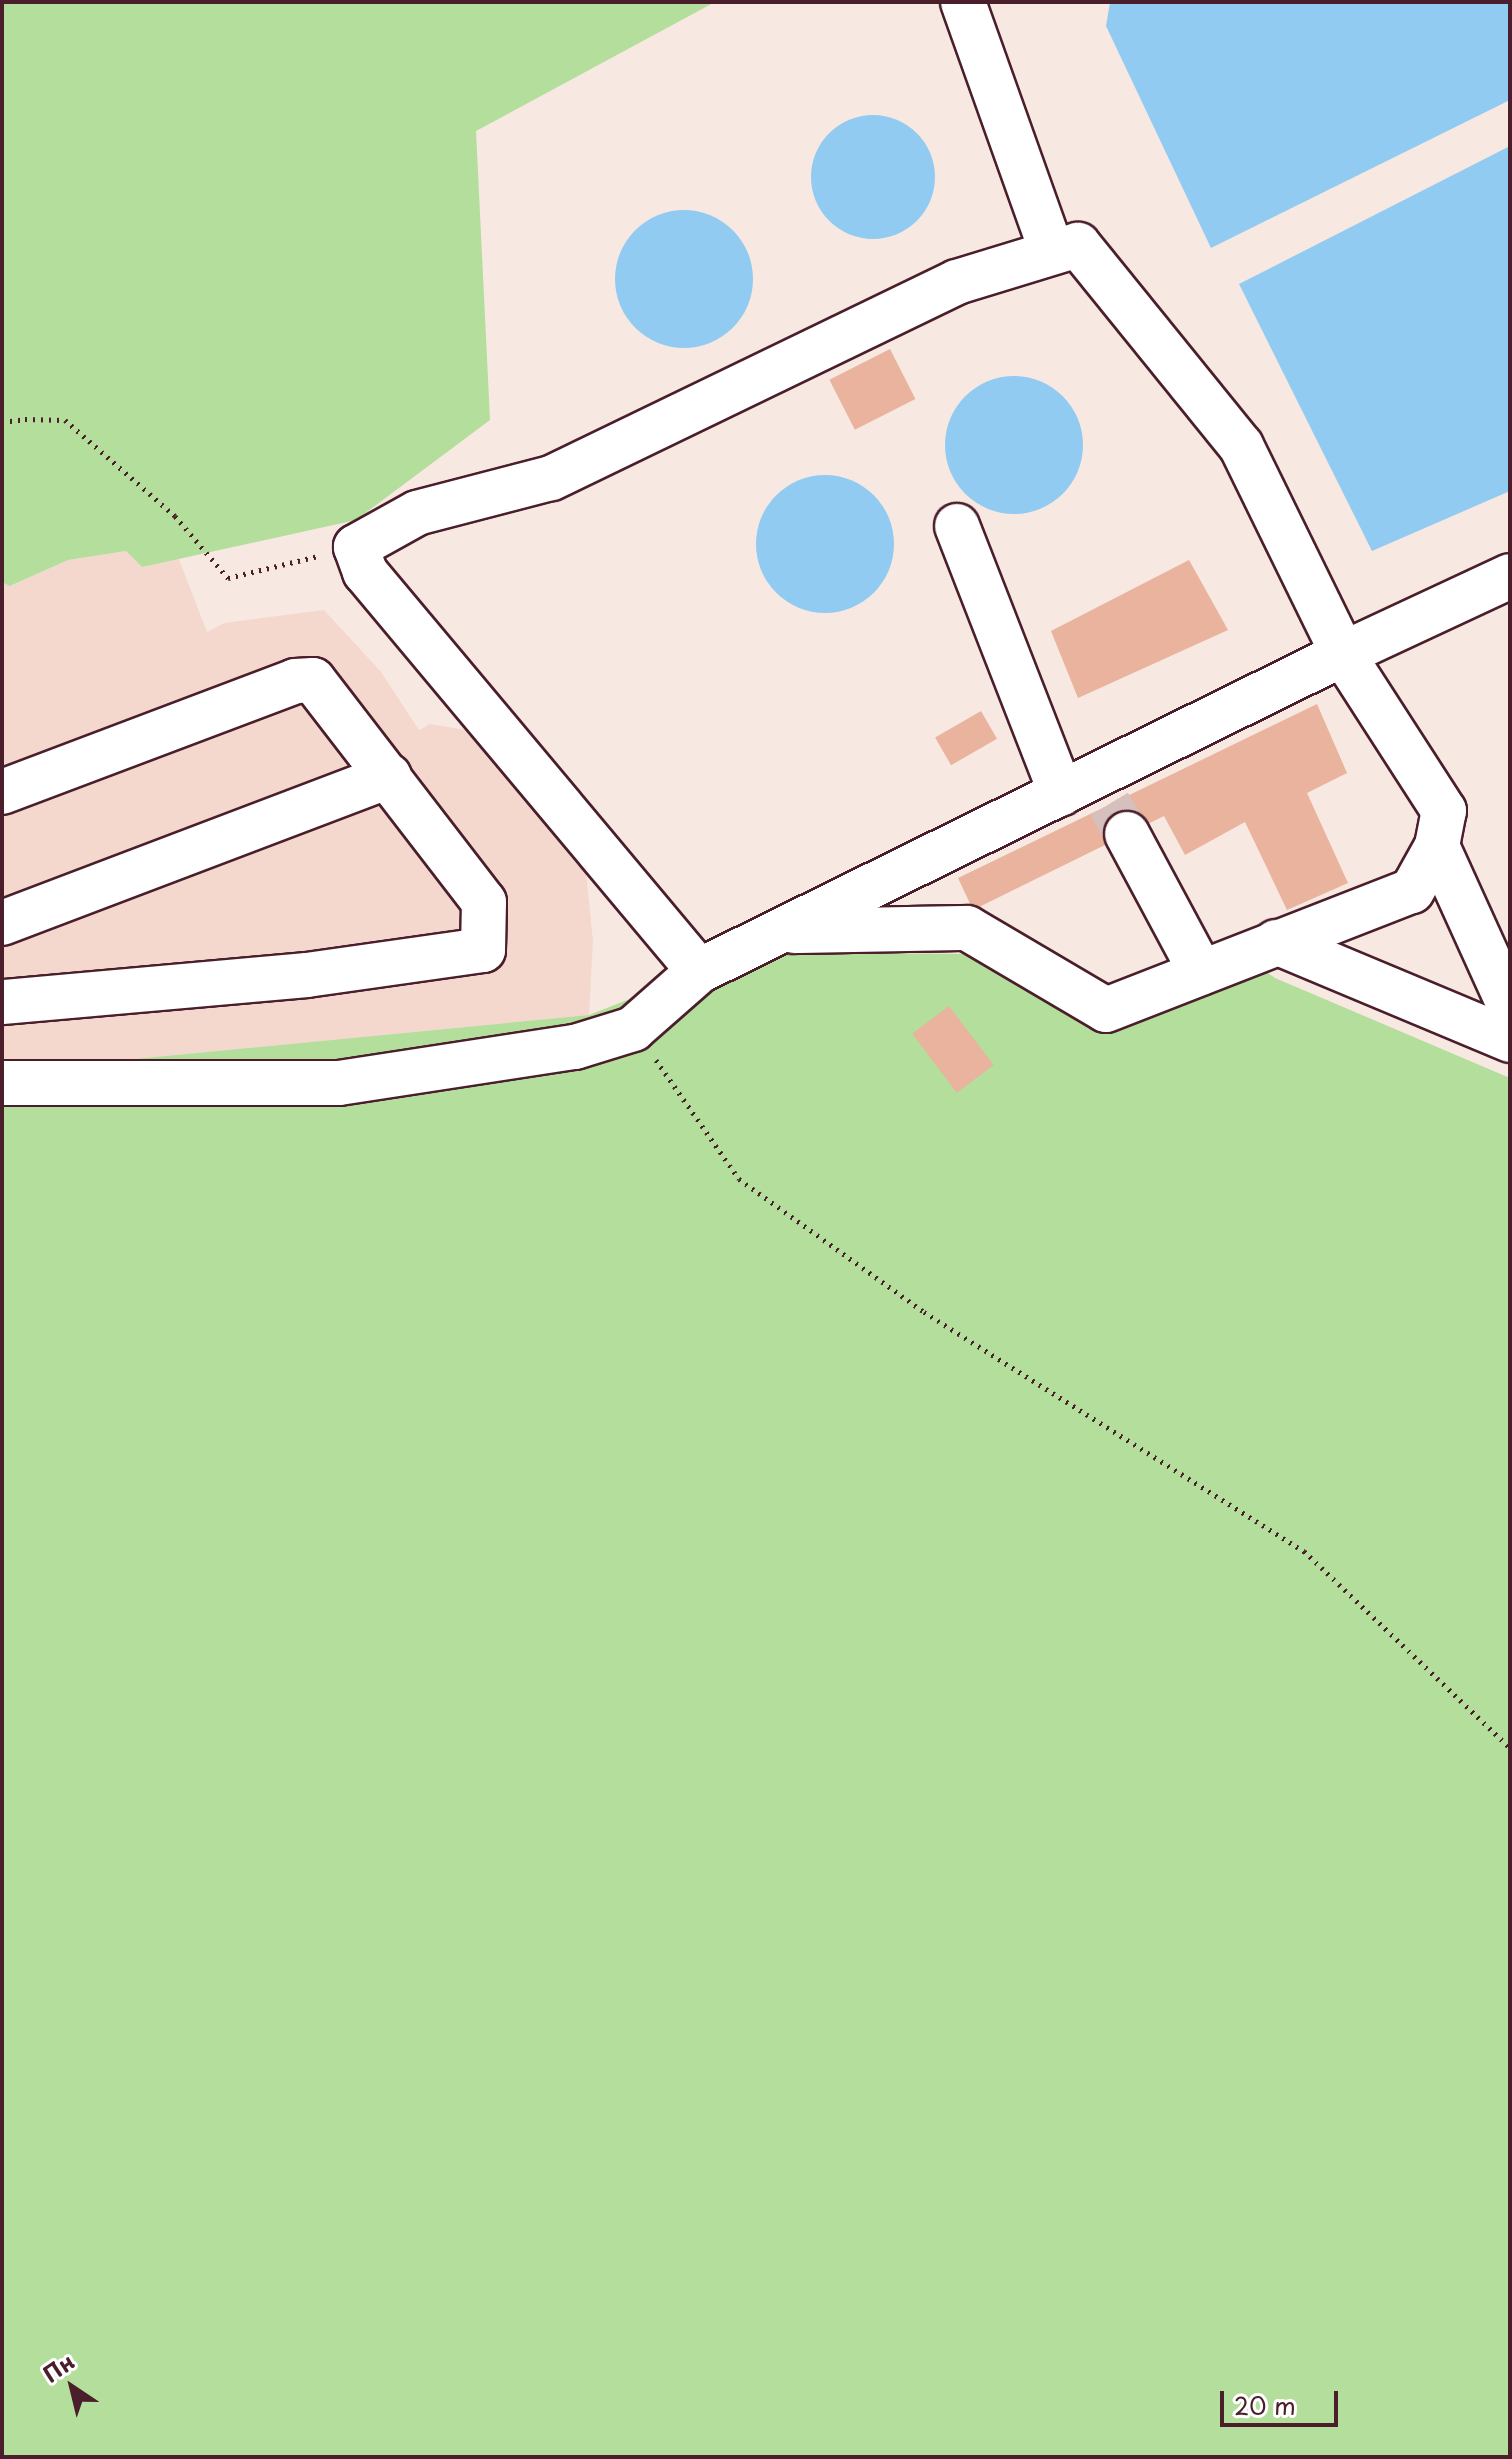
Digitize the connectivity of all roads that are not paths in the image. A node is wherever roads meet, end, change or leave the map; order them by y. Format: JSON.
{"nodes":[{"id":1,"x":963,"y":2,"type":"edge"},
{"id":2,"x":1052,"y":252,"type":"junction"},
{"id":3,"x":957,"y":526,"type":"dead end"},
{"id":4,"x":1510,"y":576,"type":"edge"},
{"id":5,"x":1343,"y":654,"type":"junction"},
{"id":6,"x":389,"y":776,"type":"junction"},
{"id":7,"x":2,"y":792,"type":"edge"},
{"id":8,"x":1098,"y":802,"type":"junction"},
{"id":9,"x":1437,"y":846,"type":"junction"},
{"id":10,"x":2,"y":923,"type":"edge"},
{"id":11,"x":781,"y":931,"type":"junction"},
{"id":12,"x":1276,"y":942,"type":"junction"},
{"id":13,"x":699,"y":971,"type":"junction"},
{"id":14,"x":1201,"y":972,"type":"junction"},
{"id":15,"x":2,"y":1002,"type":"edge"},
{"id":16,"x":1510,"y":1007,"type":"edge"},
{"id":17,"x":1510,"y":1040,"type":"edge"},
{"id":18,"x":2,"y":1083,"type":"edge"}],
"edges":[{"from":1,"to":2,"type":"lane"},
{"from":2,"to":5,"type":"lane"},
{"from":2,"to":13,"type":"lane"},
{"from":3,"to":8,"type":"lane"},
{"from":4,"to":5,"type":"lane"},
{"from":5,"to":8,"type":"lane"},
{"from":5,"to":9,"type":"lane"},
{"from":6,"to":7,"type":"lane"},
{"from":6,"to":10,"type":"lane"},
{"from":6,"to":15,"type":"lane"},
{"from":8,"to":11,"type":"lane"},
{"from":8,"to":14,"type":"lane"},
{"from":9,"to":12,"type":"lane"},
{"from":9,"to":16,"type":"lane"},
{"from":11,"to":13,"type":"lane"},
{"from":11,"to":14,"type":"lane"},
{"from":12,"to":14,"type":"lane"},
{"from":12,"to":17,"type":"lane"},
{"from":13,"to":18,"type":"lane"}]}
